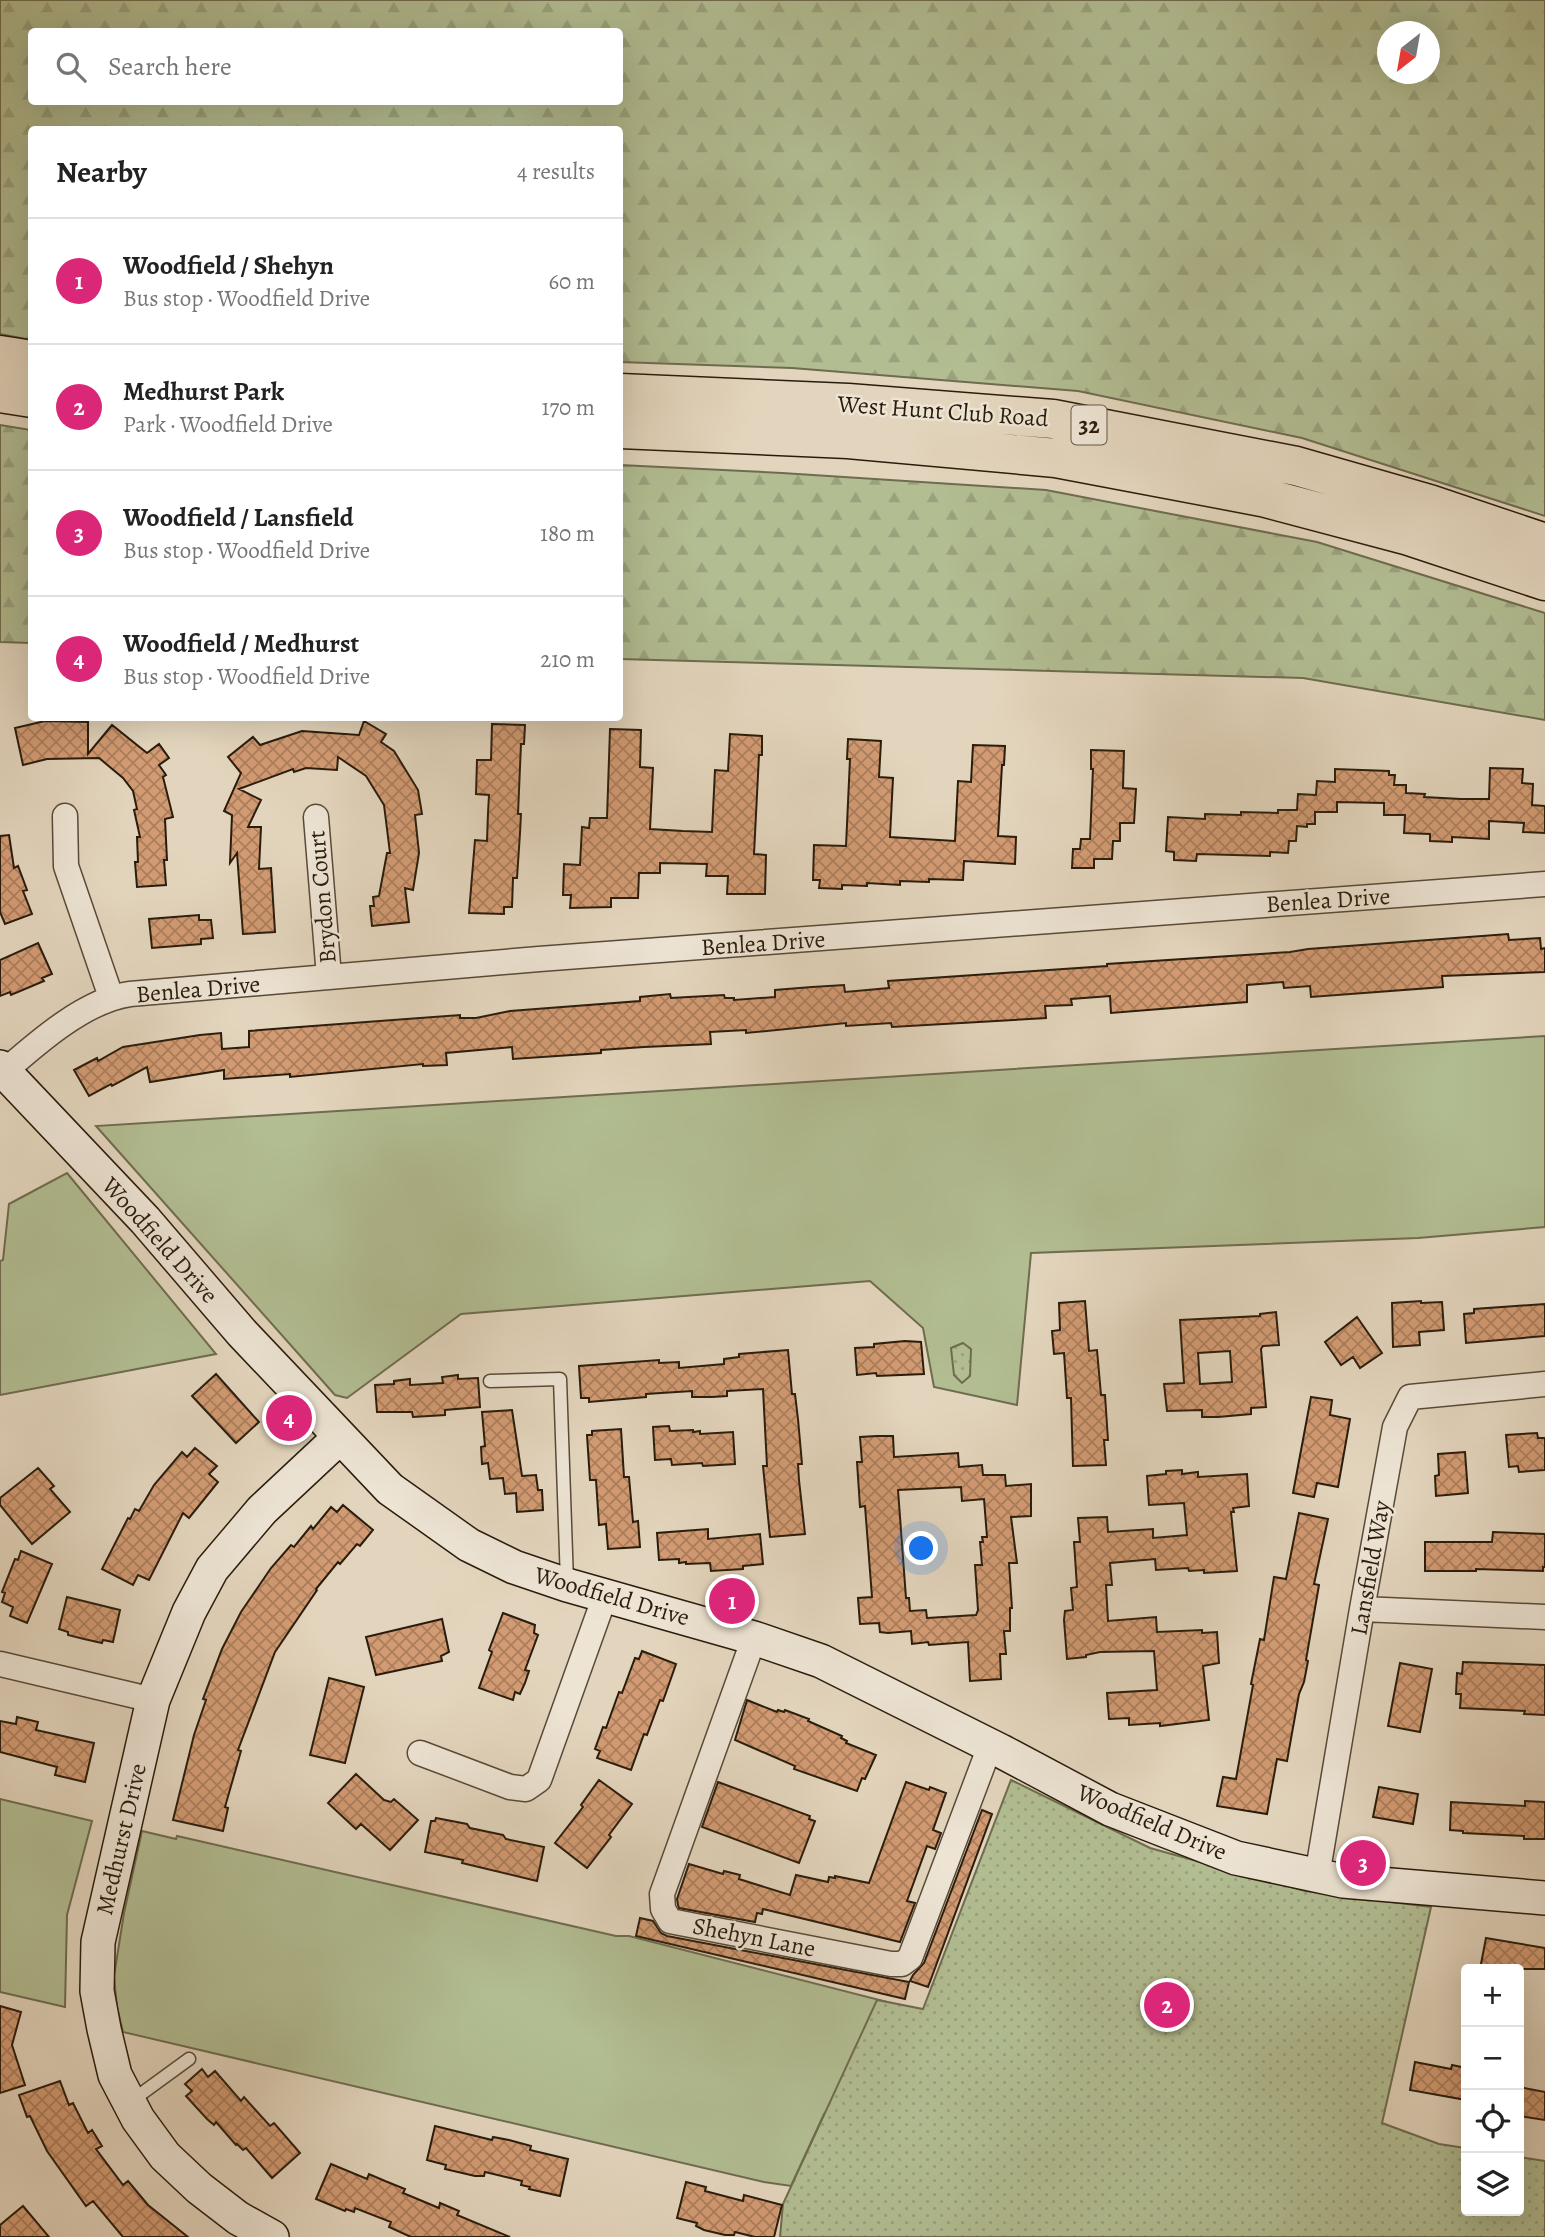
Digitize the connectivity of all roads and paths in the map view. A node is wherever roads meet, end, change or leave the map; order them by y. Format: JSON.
{"nodes":[{"id":1,"x":0,"y":355,"type":"edge"},
{"id":2,"x":28,"y":359,"type":"edge"},
{"id":3,"x":0,"y":393,"type":"edge"},
{"id":4,"x":623,"y":393,"type":"edge"},
{"id":5,"x":28,"y":397,"type":"edge"},
{"id":6,"x":623,"y":429,"type":"edge"},
{"id":7,"x":1545,"y":543,"type":"edge"},
{"id":8,"x":1545,"y":581,"type":"edge"},
{"id":9,"x":65,"y":816,"type":"dead end"},
{"id":10,"x":316,"y":817,"type":"dead end"},
{"id":11,"x":1545,"y":884,"type":"edge"},
{"id":12,"x":329,"y":977,"type":"junction"},
{"id":13,"x":111,"y":997,"type":"junction"},
{"id":14,"x":2,"y":1069,"type":"edge"},
{"id":15,"x":490,"y":1381,"type":"dead end"},
{"id":16,"x":1545,"y":1384,"type":"edge"},
{"id":17,"x":340,"y":1437,"type":"junction"},
{"id":18,"x":567,"y":1585,"type":"junction"},
{"id":19,"x":605,"y":1596,"type":"junction"},
{"id":20,"x":1362,"y":1609,"type":"junction"},
{"id":21,"x":1545,"y":1617,"type":"edge"},
{"id":22,"x":754,"y":1638,"type":"junction"},
{"id":23,"x":0,"y":1664,"type":"edge"},
{"id":24,"x":153,"y":1700,"type":"junction"},
{"id":25,"x":990,"y":1746,"type":"junction"},
{"id":26,"x":420,"y":1753,"type":"dead end"},
{"id":27,"x":1317,"y":1876,"type":"junction"},
{"id":28,"x":1545,"y":1898,"type":"edge"},
{"id":29,"x":190,"y":2059,"type":"dead end"},
{"id":30,"x":130,"y":2102,"type":"junction"},
{"id":31,"x":272,"y":2237,"type":"edge"}],
"edges":[{"from":1,"to":2,"type":"main road"},
{"from":3,"to":5,"type":"main road"},
{"from":4,"to":7,"type":"main road","name":"West Hunt Club Road","number":"32"},
{"from":6,"to":8,"type":"main road","name":"West Hunt Club Road","number":"32"},
{"from":9,"to":13,"type":"street"},
{"from":10,"to":12,"type":"street","name":"Brydon Court"},
{"from":11,"to":12,"type":"street","name":"Benlea Drive"},
{"from":12,"to":13,"type":"street","name":"Benlea Drive"},
{"from":13,"to":14,"type":"street","name":"Benlea Drive"},
{"from":14,"to":17,"type":"street","name":"Woodfield Drive"},
{"from":15,"to":18,"type":"lane"},
{"from":16,"to":20,"type":"street","name":"Lansfield Way"},
{"from":17,"to":18,"type":"street","name":"Woodfield Drive"},
{"from":17,"to":24,"type":"street","name":"Medhurst Drive"},
{"from":18,"to":19,"type":"street","name":"Woodfield Drive"},
{"from":19,"to":22,"type":"street","name":"Woodfield Drive"},
{"from":19,"to":26,"type":"street"},
{"from":20,"to":21,"type":"street"},
{"from":20,"to":27,"type":"street","name":"Lansfield Way"},
{"from":22,"to":25,"type":"street","name":"Woodfield Drive"},
{"from":22,"to":25,"type":"street","name":"Shehyn Lane"},
{"from":23,"to":24,"type":"street"},
{"from":24,"to":30,"type":"street","name":"Medhurst Drive"},
{"from":25,"to":27,"type":"street","name":"Woodfield Drive"},
{"from":27,"to":28,"type":"street","name":"Woodfield Drive"},
{"from":29,"to":30,"type":"lane"},
{"from":30,"to":31,"type":"street","name":"Medhurst Drive"}]}
